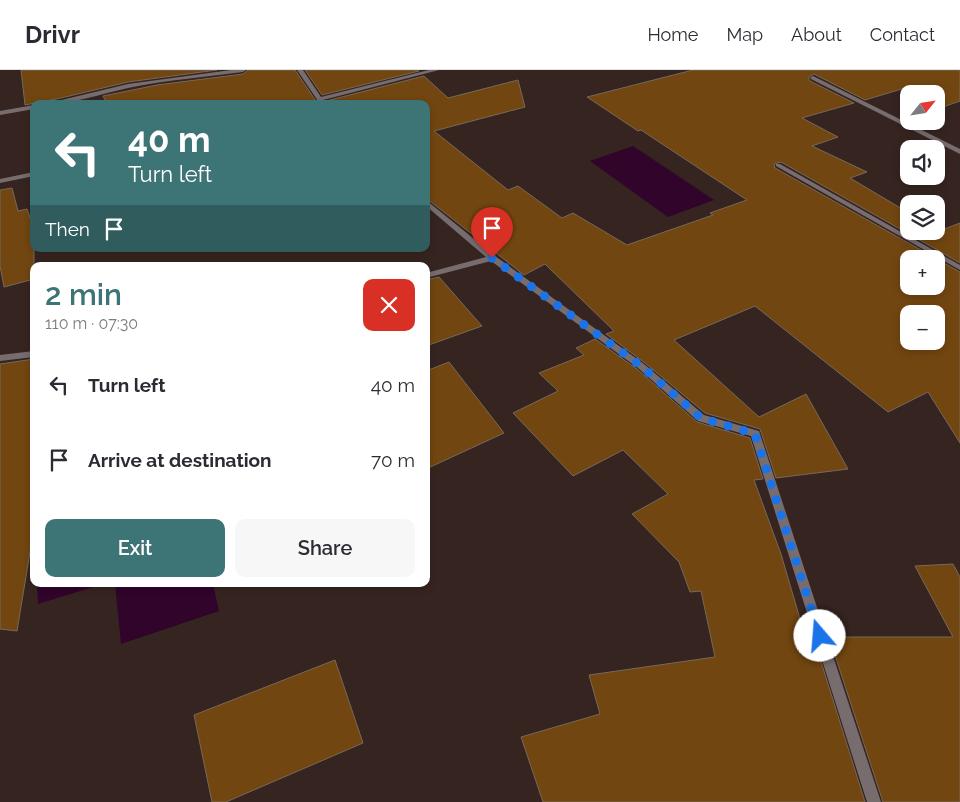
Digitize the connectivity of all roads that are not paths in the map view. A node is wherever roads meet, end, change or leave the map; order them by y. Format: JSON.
{"nodes":[{"id":1,"x":243,"y":70,"type":"edge"},
{"id":2,"x":300,"y":70,"type":"edge"},
{"id":3,"x":436,"y":70,"type":"edge"},
{"id":4,"x":813,"y":78,"type":"dead end"},
{"id":5,"x":70,"y":100,"type":"edge"},
{"id":6,"x":321,"y":100,"type":"edge"},
{"id":7,"x":326,"y":100,"type":"edge"},
{"id":8,"x":30,"y":107,"type":"edge"},
{"id":9,"x":0,"y":113,"type":"edge"},
{"id":10,"x":960,"y":152,"type":"edge"},
{"id":11,"x":778,"y":165,"type":"dead end"},
{"id":12,"x":30,"y":175,"type":"edge"},
{"id":13,"x":0,"y":181,"type":"edge"},
{"id":14,"x":430,"y":205,"type":"edge"},
{"id":15,"x":492,"y":258,"type":"junction"},
{"id":16,"x":960,"y":268,"type":"edge"},
{"id":17,"x":430,"y":275,"type":"edge"},
{"id":18,"x":30,"y":354,"type":"edge"},
{"id":19,"x":0,"y":358,"type":"edge"},
{"id":20,"x":874,"y":802,"type":"edge"}],
"edges":[{"from":1,"to":5,"type":"street"},
{"from":2,"to":6,"type":"street"},
{"from":3,"to":7,"type":"street"},
{"from":4,"to":10,"type":"street"},
{"from":8,"to":9,"type":"street"},
{"from":11,"to":16,"type":"street"},
{"from":12,"to":13,"type":"street"},
{"from":14,"to":15,"type":"street"},
{"from":15,"to":17,"type":"street"},
{"from":15,"to":20,"type":"street"},
{"from":18,"to":19,"type":"street"}]}
